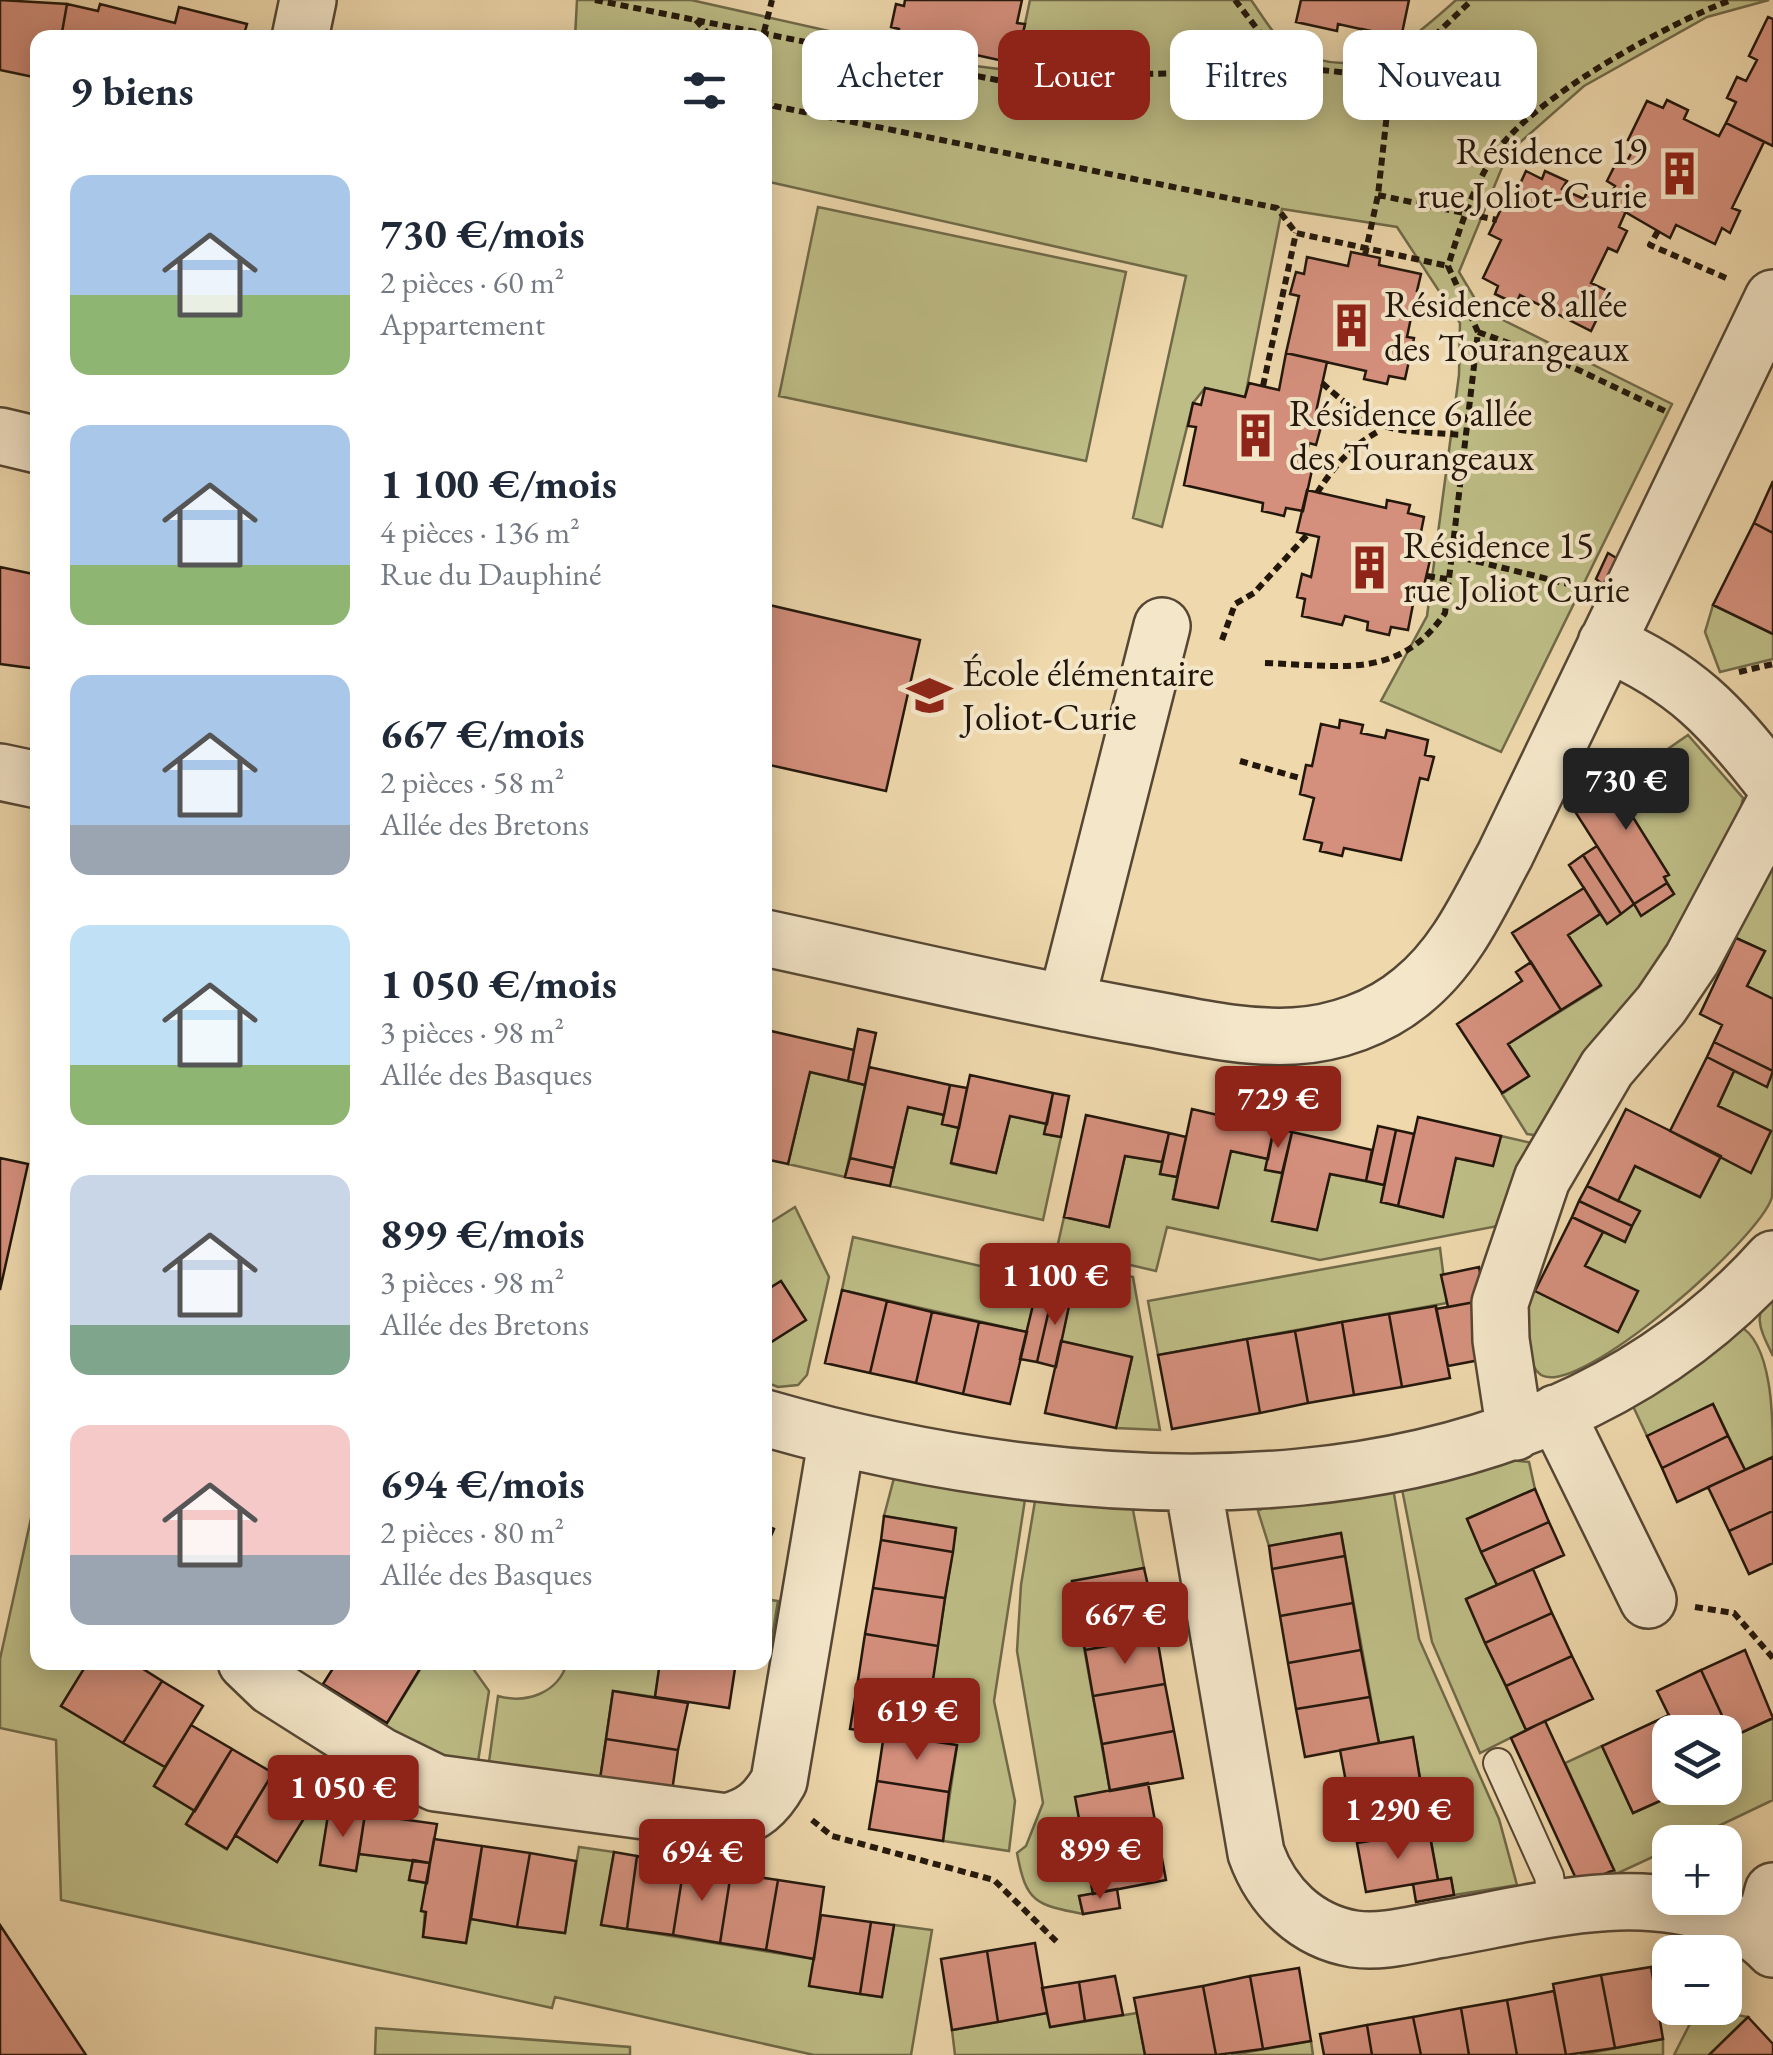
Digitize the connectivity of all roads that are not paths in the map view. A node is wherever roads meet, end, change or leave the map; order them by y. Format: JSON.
{"nodes":[{"id":1,"x":308,"y":0,"type":"edge"},
{"id":2,"x":302,"y":30,"type":"edge"},
{"id":3,"x":1773,"y":298,"type":"edge"},
{"id":4,"x":0,"y":436,"type":"edge"},
{"id":5,"x":30,"y":443,"type":"edge"},
{"id":6,"x":1162,"y":626,"type":"dead end"},
{"id":7,"x":1614,"y":630,"type":"junction"},
{"id":8,"x":0,"y":772,"type":"edge"},
{"id":9,"x":30,"y":778,"type":"edge"},
{"id":10,"x":1773,"y":784,"type":"edge"},
{"id":11,"x":1773,"y":807,"type":"edge"},
{"id":12,"x":772,"y":940,"type":"edge"},
{"id":13,"x":1066,"y":1004,"type":"junction"},
{"id":14,"x":1773,"y":1259,"type":"edge"},
{"id":15,"x":772,"y":1420,"type":"edge"},
{"id":16,"x":1536,"y":1423,"type":"junction"},
{"id":17,"x":837,"y":1437,"type":"junction"},
{"id":18,"x":1193,"y":1484,"type":"junction"},
{"id":19,"x":1648,"y":1600,"type":"road end"},
{"id":20,"x":254,"y":1670,"type":"edge"},
{"id":21,"x":1498,"y":1763,"type":"dead end"},
{"id":22,"x":1554,"y":1911,"type":"junction"},
{"id":23,"x":1769,"y":1925,"type":"edge"}],
"edges":[{"from":1,"to":2,"type":"street"},
{"from":3,"to":7,"type":"street"},
{"from":4,"to":5,"type":"street"},
{"from":6,"to":13,"type":"street"},
{"from":7,"to":10,"type":"street"},
{"from":7,"to":13,"type":"street"},
{"from":8,"to":9,"type":"street"},
{"from":11,"to":16,"type":"street"},
{"from":12,"to":13,"type":"street"},
{"from":14,"to":16,"type":"street"},
{"from":15,"to":17,"type":"street"},
{"from":16,"to":18,"type":"street"},
{"from":16,"to":19,"type":"street"},
{"from":17,"to":18,"type":"street"},
{"from":17,"to":20,"type":"street"},
{"from":18,"to":22,"type":"street"},
{"from":21,"to":22,"type":"lane"},
{"from":22,"to":23,"type":"street"}]}
